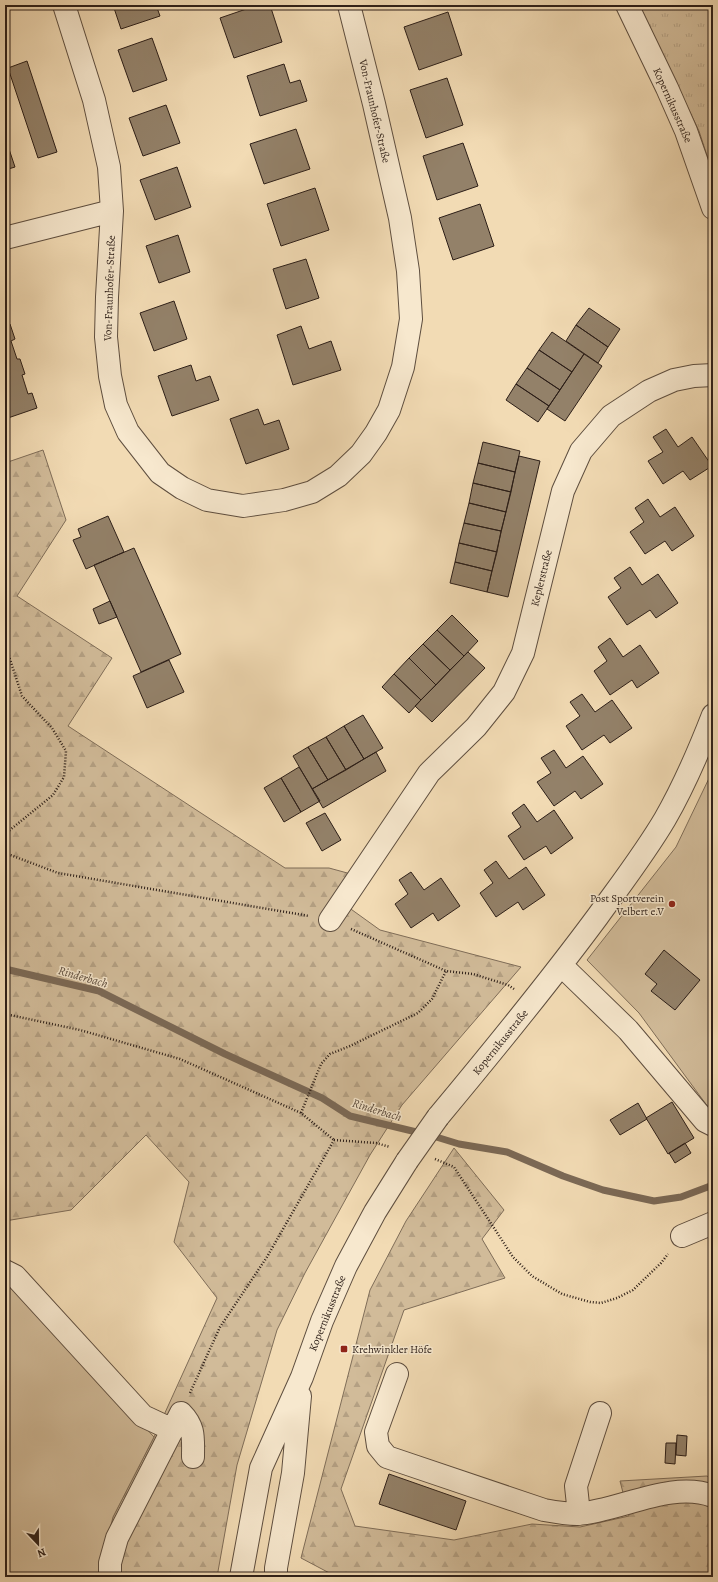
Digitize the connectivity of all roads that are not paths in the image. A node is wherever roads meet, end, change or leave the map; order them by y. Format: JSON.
{"nodes":[{"id":1,"x":64,"y":5,"type":"edge"},
{"id":2,"x":349,"y":5,"type":"edge"},
{"id":3,"x":626,"y":5,"type":"edge"},
{"id":4,"x":713,"y":208,"type":"edge"},
{"id":5,"x":112,"y":210,"type":"junction"},
{"id":6,"x":5,"y":238,"type":"edge"},
{"id":7,"x":713,"y":375,"type":"edge"},
{"id":8,"x":713,"y":715,"type":"edge"},
{"id":9,"x":330,"y":920,"type":"road end"},
{"id":10,"x":562,"y":966,"type":"junction"},
{"id":11,"x":713,"y":1125,"type":"edge"},
{"id":12,"x":713,"y":1223,"type":"edge"},
{"id":13,"x":682,"y":1236,"type":"road end"},
{"id":14,"x":5,"y":1271,"type":"edge"},
{"id":15,"x":397,"y":1374,"type":"dead end"},
{"id":16,"x":302,"y":1377,"type":"junction"},
{"id":17,"x":600,"y":1412,"type":"dead end"},
{"id":18,"x":177,"y":1422,"type":"junction"},
{"id":19,"x":193,"y":1457,"type":"dead end"},
{"id":20,"x":713,"y":1496,"type":"edge"},
{"id":21,"x":578,"y":1514,"type":"junction"},
{"id":22,"x":110,"y":1577,"type":"edge"},
{"id":23,"x":241,"y":1577,"type":"edge"},
{"id":24,"x":276,"y":1577,"type":"edge"}],
"edges":[{"from":1,"to":5,"type":"street","name":"Von-Fraunhofer-Straße"},
{"from":2,"to":5,"type":"street","name":"Von-Fraunhofer-Straße"},
{"from":3,"to":4,"type":"street","name":"Kopernikusstraße"},
{"from":5,"to":6,"type":"street"},
{"from":7,"to":9,"type":"street","name":"Keplerstraße"},
{"from":8,"to":10,"type":"street","name":"Kopernikusstraße"},
{"from":10,"to":11,"type":"street"},
{"from":10,"to":16,"type":"street","name":"Kopernikusstraße","bridge":true},
{"from":12,"to":13,"type":"street"},
{"from":14,"to":18,"type":"street"},
{"from":15,"to":21,"type":"street"},
{"from":16,"to":23,"type":"street","name":"Kopernikusstraße"},
{"from":16,"to":24,"type":"street","name":"Kopernikusstraße"},
{"from":17,"to":21,"type":"street"},
{"from":18,"to":19,"type":"street"},
{"from":18,"to":22,"type":"street"},
{"from":20,"to":21,"type":"street"}]}
